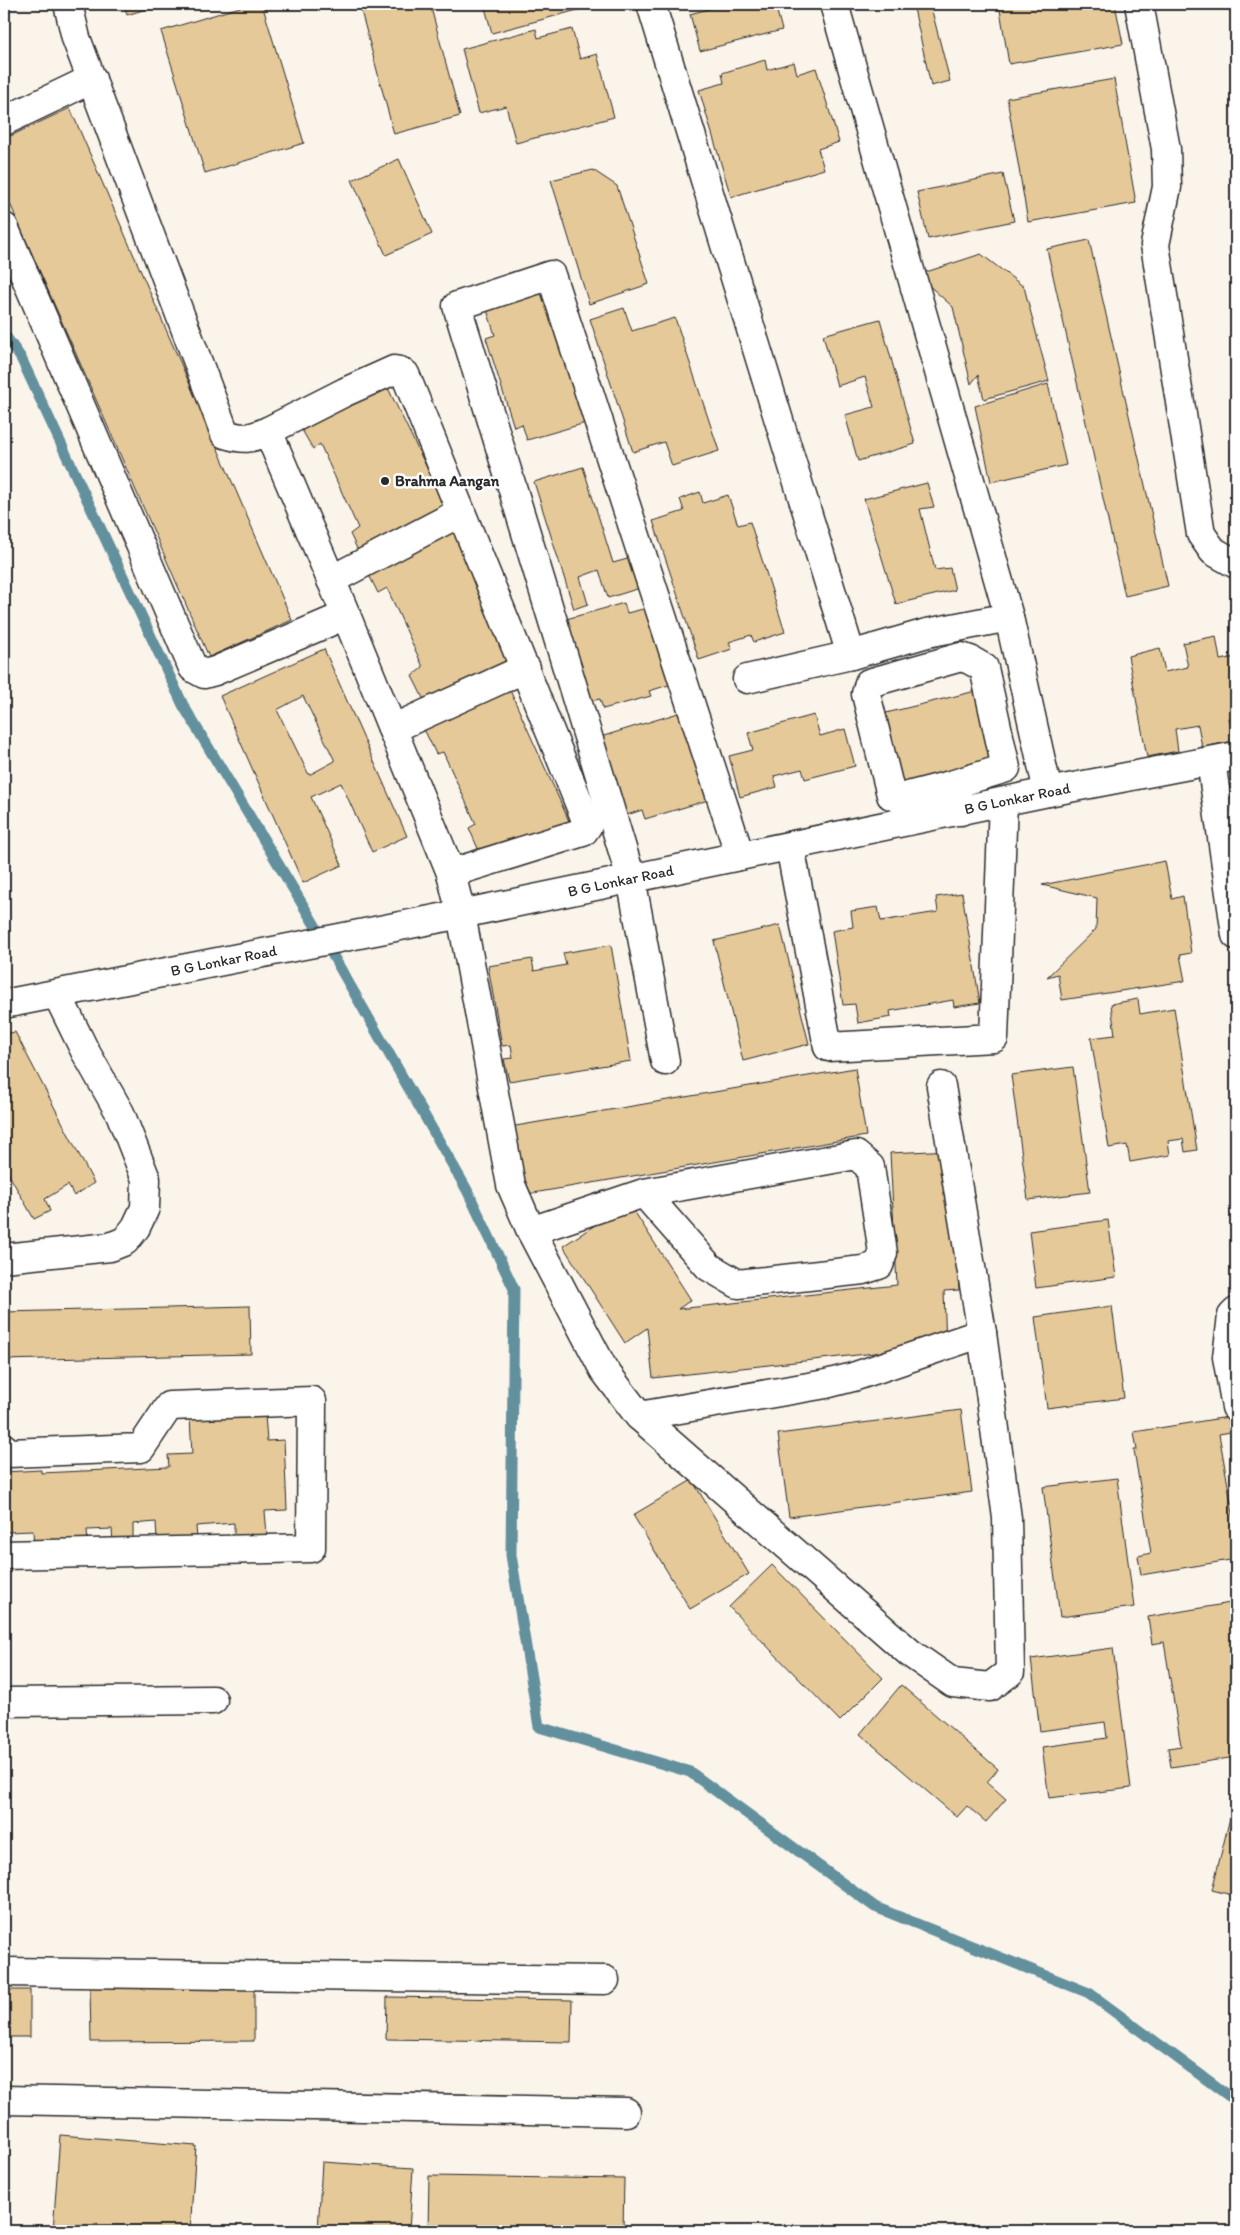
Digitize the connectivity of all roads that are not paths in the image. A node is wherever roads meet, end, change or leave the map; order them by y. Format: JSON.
{"nodes":[{"id":1,"x":68,"y":4,"type":"edge"},
{"id":2,"x":651,"y":4,"type":"edge"},
{"id":3,"x":834,"y":4,"type":"edge"},
{"id":4,"x":1139,"y":4,"type":"edge"},
{"id":5,"x":92,"y":79,"type":"junction"},
{"id":6,"x":4,"y":121,"type":"edge"},
{"id":7,"x":4,"y":227,"type":"edge"},
{"id":8,"x":268,"y":431,"type":"junction"},
{"id":9,"x":462,"y":512,"type":"junction"},
{"id":10,"x":1236,"y":564,"type":"edge"},
{"id":11,"x":331,"y":580,"type":"junction"},
{"id":12,"x":346,"y":615,"type":"junction"},
{"id":13,"x":1009,"y":617,"type":"junction"},
{"id":14,"x":927,"y":633,"type":"junction"},
{"id":15,"x":852,"y":655,"type":"junction"},
{"id":16,"x":933,"y":665,"type":"junction"},
{"id":17,"x":526,"y":668,"type":"junction"},
{"id":18,"x":747,"y":679,"type":"dead end"},
{"id":19,"x":392,"y":729,"type":"junction"},
{"id":20,"x":1224,"y":758,"type":"edge"},
{"id":21,"x":954,"y":784,"type":"junction"},
{"id":22,"x":1048,"y":792,"type":"junction"},
{"id":23,"x":1004,"y":802,"type":"junction"},
{"id":24,"x":961,"y":811,"type":"junction"},
{"id":25,"x":790,"y":846,"type":"junction"},
{"id":26,"x":740,"y":856,"type":"junction"},
{"id":27,"x":451,"y":874,"type":"junction"},
{"id":28,"x":631,"y":878,"type":"junction"},
{"id":29,"x":461,"y":914,"type":"junction"},
{"id":30,"x":1236,"y":935,"type":"edge"},
{"id":31,"x":56,"y":994,"type":"junction"},
{"id":32,"x":4,"y":1004,"type":"edge"},
{"id":33,"x":666,"y":1061,"type":"dead end"},
{"id":34,"x":941,"y":1086,"type":"dead end"},
{"id":35,"x":644,"y":1193,"type":"junction"},
{"id":36,"x":531,"y":1231,"type":"junction"},
{"id":37,"x":4,"y":1258,"type":"edge"},
{"id":38,"x":1236,"y":1312,"type":"edge"},
{"id":39,"x":982,"y":1333,"type":"junction"},
{"id":40,"x":1236,"y":1407,"type":"edge"},
{"id":41,"x":639,"y":1416,"type":"junction"},
{"id":42,"x":4,"y":1448,"type":"edge"},
{"id":43,"x":4,"y":1556,"type":"edge"},
{"id":44,"x":213,"y":1700,"type":"dead end"},
{"id":45,"x":4,"y":1702,"type":"edge"},
{"id":46,"x":4,"y":1972,"type":"edge"},
{"id":47,"x":605,"y":1980,"type":"dead end"},
{"id":48,"x":4,"y":2100,"type":"edge"},
{"id":49,"x":626,"y":2112,"type":"dead end"}],
"edges":[{"from":1,"to":5,"type":"street"},
{"from":2,"to":15,"type":"street"},
{"from":3,"to":13,"type":"street"},
{"from":4,"to":10,"type":"street"},
{"from":5,"to":6,"type":"street"},
{"from":5,"to":8,"type":"street"},
{"from":7,"to":12,"type":"street"},
{"from":8,"to":9,"type":"street"},
{"from":8,"to":11,"type":"street"},
{"from":9,"to":11,"type":"street"},
{"from":9,"to":17,"type":"street"},
{"from":11,"to":12,"type":"street"},
{"from":12,"to":19,"type":"street"},
{"from":13,"to":14,"type":"street"},
{"from":13,"to":22,"type":"street"},
{"from":14,"to":15,"type":"street"},
{"from":14,"to":16,"type":"street"},
{"from":15,"to":18,"type":"street"},
{"from":16,"to":21,"type":"street"},
{"from":16,"to":21,"type":"street"},
{"from":17,"to":19,"type":"street"},
{"from":17,"to":27,"type":"street"},
{"from":19,"to":27,"type":"street"},
{"from":20,"to":22,"type":"street","name":"B G Lonkar Road"},
{"from":20,"to":30,"type":"street"},
{"from":21,"to":24,"type":"street"},
{"from":22,"to":23,"type":"street","name":"B G Lonkar Road"},
{"from":23,"to":24,"type":"street","name":"B G Lonkar Road"},
{"from":23,"to":25,"type":"street"},
{"from":24,"to":25,"type":"street","name":"B G Lonkar Road"},
{"from":25,"to":26,"type":"street","name":"B G Lonkar Road"},
{"from":26,"to":28,"type":"street","name":"B G Lonkar Road"},
{"from":26,"to":28,"type":"street"},
{"from":27,"to":29,"type":"street"},
{"from":28,"to":29,"type":"street","name":"B G Lonkar Road"},
{"from":28,"to":33,"type":"street"},
{"from":29,"to":31,"type":"street","name":"B G Lonkar Road"},
{"from":29,"to":36,"type":"street"},
{"from":31,"to":32,"type":"street","name":"B G Lonkar Road"},
{"from":31,"to":37,"type":"street"},
{"from":34,"to":39,"type":"street"},
{"from":35,"to":35,"type":"street"},
{"from":35,"to":36,"type":"street"},
{"from":36,"to":41,"type":"street"},
{"from":38,"to":40,"type":"street"},
{"from":39,"to":41,"type":"street"},
{"from":39,"to":41,"type":"street"},
{"from":42,"to":43,"type":"street"},
{"from":44,"to":45,"type":"street"},
{"from":46,"to":47,"type":"street"},
{"from":48,"to":49,"type":"street"}]}
